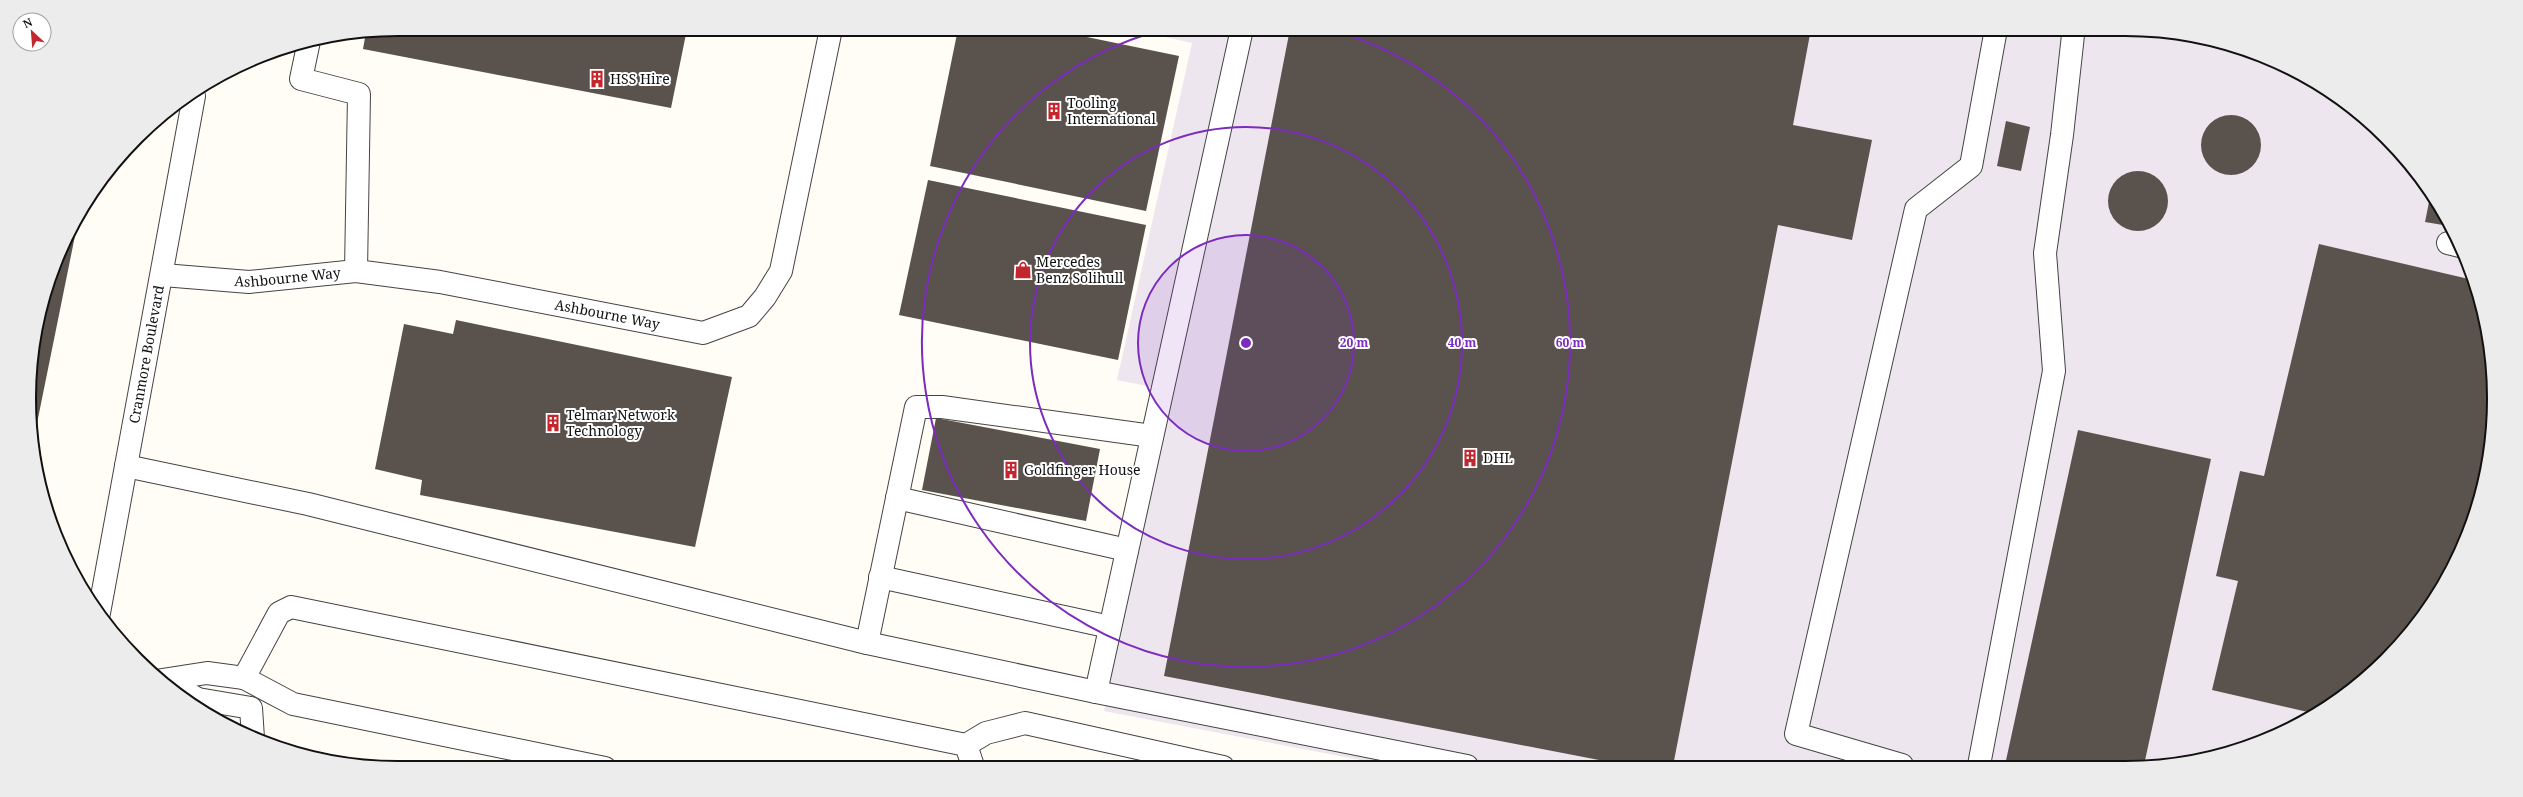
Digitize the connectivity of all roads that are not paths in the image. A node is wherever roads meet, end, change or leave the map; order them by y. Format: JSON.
{"nodes":[{"id":1,"x":830,"y":36,"type":"edge"},
{"id":2,"x":1240,"y":36,"type":"edge"},
{"id":3,"x":1995,"y":36,"type":"edge"},
{"id":4,"x":2073,"y":36,"type":"edge"},
{"id":5,"x":308,"y":47,"type":"edge"},
{"id":6,"x":193,"y":100,"type":"edge"},
{"id":7,"x":356,"y":271,"type":"junction"},
{"id":8,"x":163,"y":275,"type":"junction"},
{"id":9,"x":1152,"y":436,"type":"junction"},
{"id":10,"x":126,"y":466,"type":"junction"},
{"id":11,"x":897,"y":498,"type":"junction"},
{"id":12,"x":1127,"y":550,"type":"junction"},
{"id":13,"x":880,"y":577,"type":"junction"},
{"id":14,"x":101,"y":605,"type":"edge"},
{"id":15,"x":1110,"y":627,"type":"junction"},
{"id":16,"x":867,"y":643,"type":"junction"},
{"id":17,"x":244,"y":678,"type":"junction"},
{"id":18,"x":170,"y":680,"type":"edge"},
{"id":19,"x":1096,"y":692,"type":"junction"},
{"id":20,"x":190,"y":695,"type":"edge"},
{"id":21,"x":293,"y":704,"type":"junction"},
{"id":22,"x":251,"y":708,"type":"junction"},
{"id":23,"x":252,"y":730,"type":"edge"},
{"id":24,"x":966,"y":744,"type":"junction"},
{"id":25,"x":571,"y":761,"type":"edge"},
{"id":26,"x":971,"y":761,"type":"edge"},
{"id":27,"x":1200,"y":761,"type":"edge"},
{"id":28,"x":1442,"y":761,"type":"edge"},
{"id":29,"x":1888,"y":761,"type":"edge"},
{"id":30,"x":1980,"y":761,"type":"edge"}],
"edges":[{"from":1,"to":7,"type":"street","name":"Ashbourne Way"},
{"from":2,"to":9,"type":"street"},
{"from":3,"to":29,"type":"street"},
{"from":4,"to":30,"type":"street"},
{"from":5,"to":7,"type":"street"},
{"from":6,"to":8,"type":"street","name":"Cranmore Boulevard"},
{"from":7,"to":8,"type":"street","name":"Ashbourne Way"},
{"from":8,"to":10,"type":"street","name":"Cranmore Boulevard"},
{"from":9,"to":11,"type":"street"},
{"from":9,"to":12,"type":"street"},
{"from":10,"to":14,"type":"street","name":"Cranmore Boulevard"},
{"from":10,"to":16,"type":"street"},
{"from":11,"to":12,"type":"street"},
{"from":11,"to":13,"type":"street"},
{"from":12,"to":15,"type":"street"},
{"from":13,"to":15,"type":"street"},
{"from":13,"to":16,"type":"street"},
{"from":15,"to":19,"type":"street"},
{"from":16,"to":19,"type":"street"},
{"from":17,"to":18,"type":"street"},
{"from":17,"to":21,"type":"street"},
{"from":17,"to":24,"type":"street"},
{"from":19,"to":28,"type":"street"},
{"from":20,"to":22,"type":"street"},
{"from":21,"to":22,"type":"street"},
{"from":21,"to":25,"type":"street"},
{"from":22,"to":23,"type":"street"},
{"from":24,"to":26,"type":"street"},
{"from":24,"to":27,"type":"street"}]}
